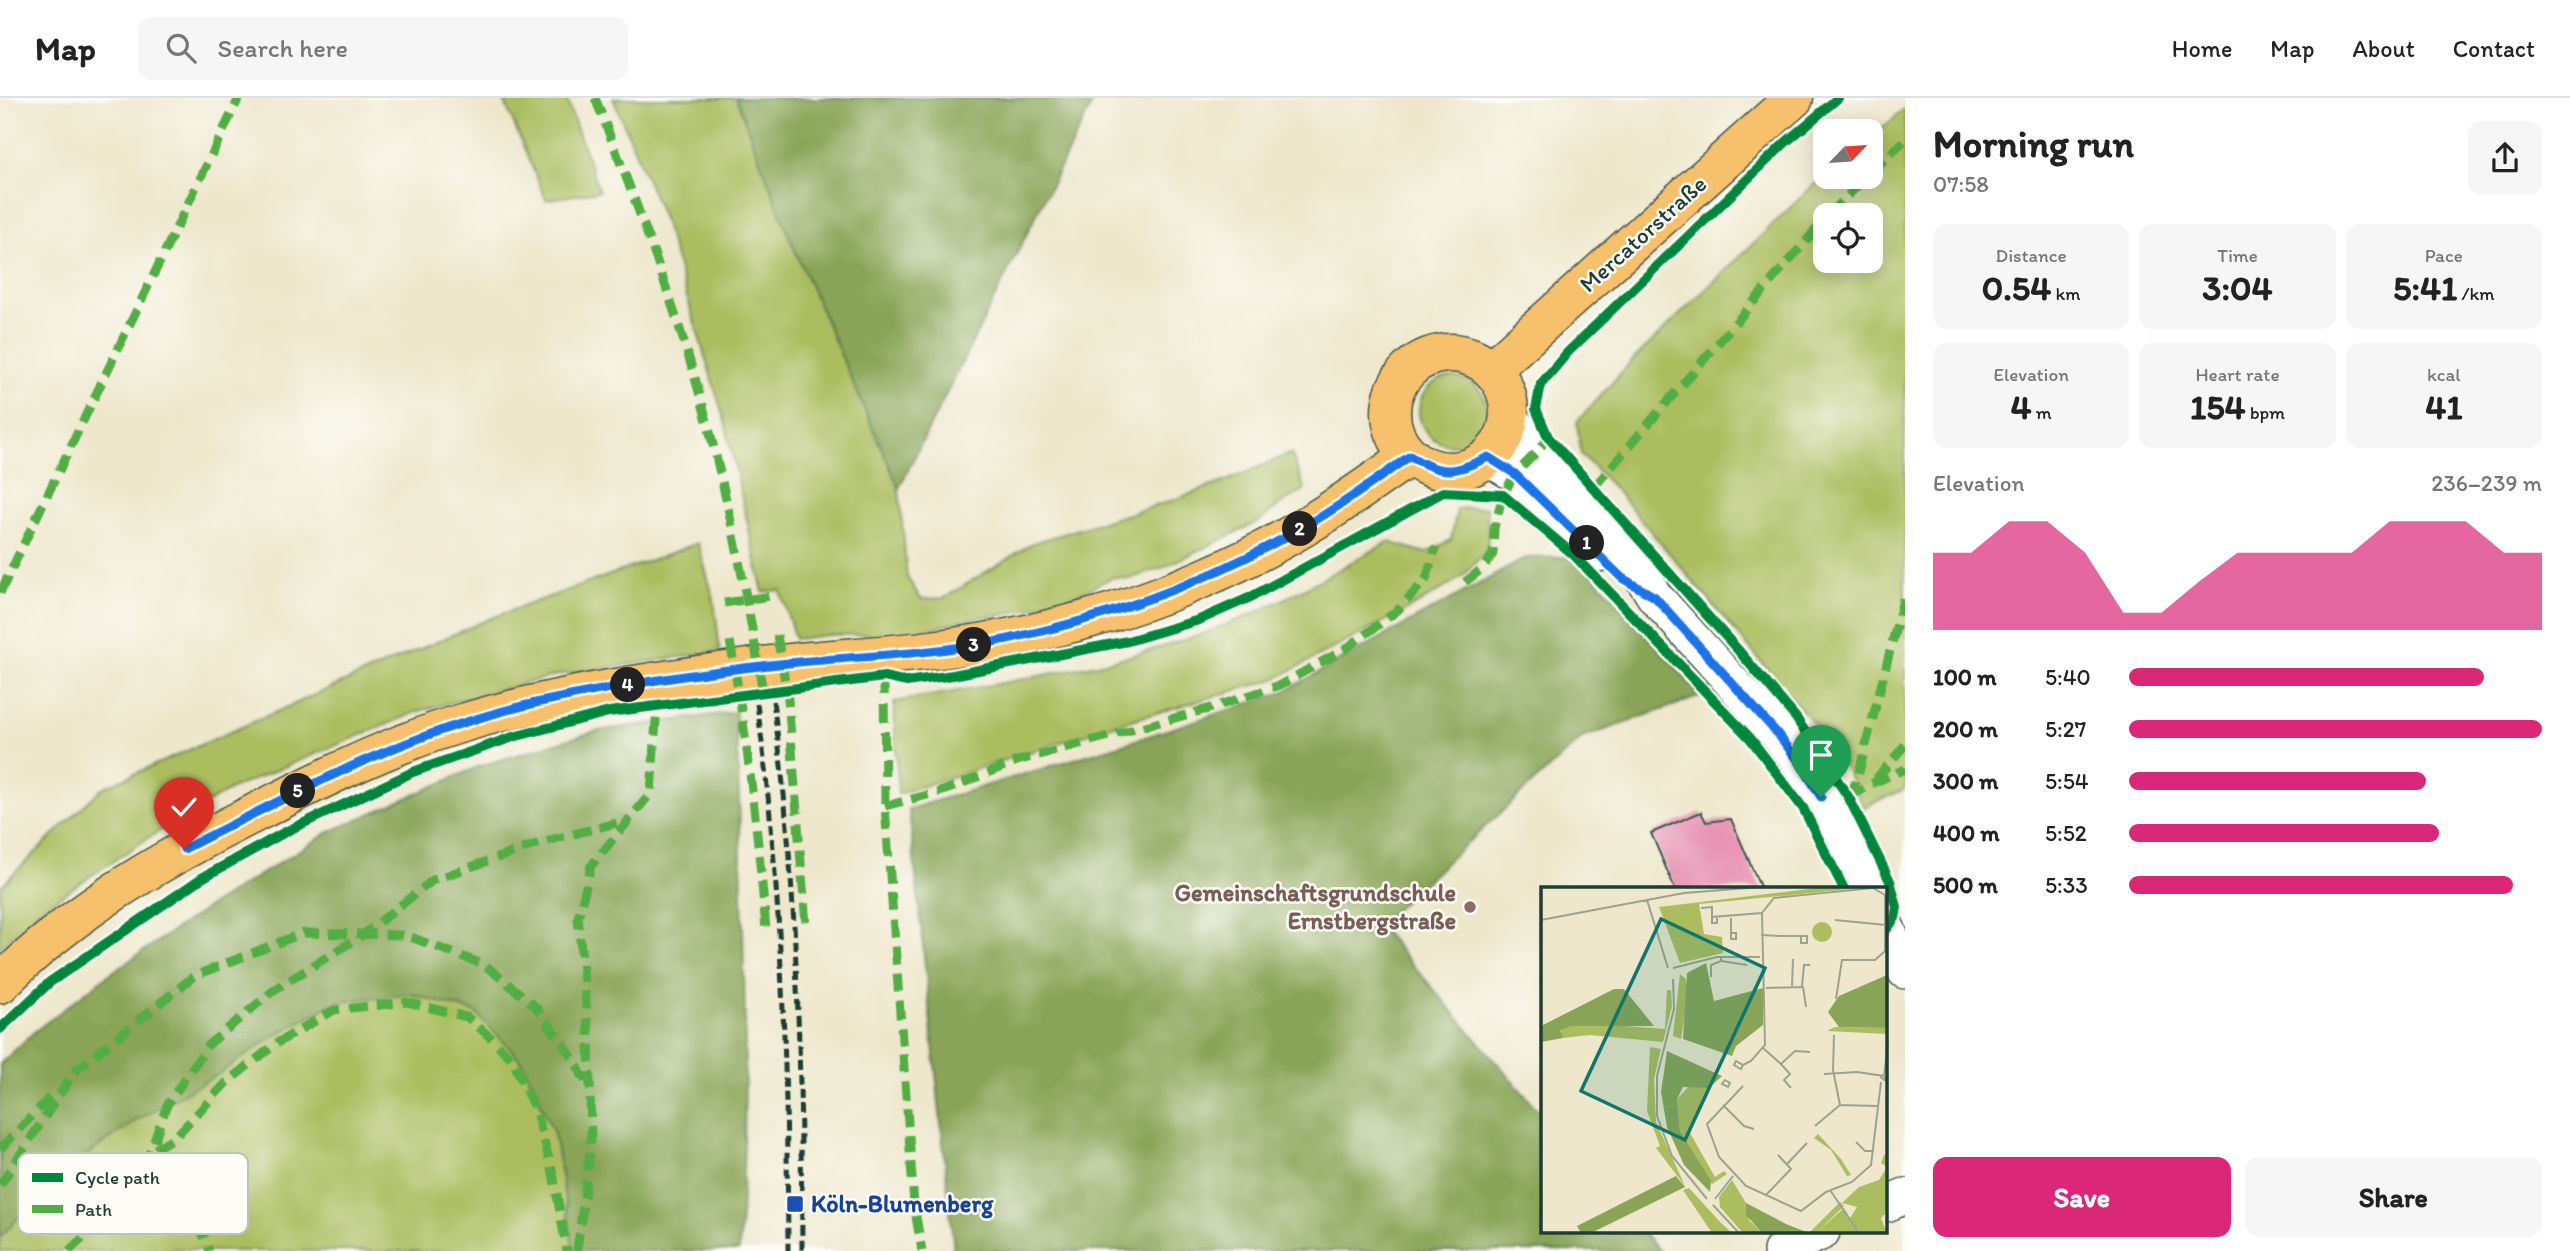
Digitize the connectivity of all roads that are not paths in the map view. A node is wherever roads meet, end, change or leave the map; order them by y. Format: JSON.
{"nodes":[{"id":1,"x":1794,"y":98,"type":"edge"},
{"id":2,"x":1492,"y":369,"type":"junction"},
{"id":3,"x":1509,"y":416,"type":"junction"},
{"id":4,"x":1410,"y":456,"type":"junction"},
{"id":5,"x":1488,"y":457,"type":"junction"},
{"id":6,"x":1655,"y":597,"type":"junction"},
{"id":7,"x":1869,"y":887,"type":"edge"},
{"id":8,"x":1888,"y":931,"type":"edge"},
{"id":9,"x":1905,"y":971,"type":"edge"},
{"id":10,"x":0,"y":984,"type":"edge"},
{"id":11,"x":1905,"y":1196,"type":"edge"},
{"id":12,"x":1888,"y":1203,"type":"edge"},
{"id":13,"x":1818,"y":1234,"type":"edge"},
{"id":14,"x":1781,"y":1251,"type":"edge"}],
"edges":[{"from":1,"to":2,"type":"main road","name":"Mercatorstraße"},
{"from":2,"to":3,"type":"main road"},
{"from":2,"to":4,"type":"main road"},
{"from":3,"to":5,"type":"main road"},
{"from":3,"to":6,"type":"street"},
{"from":4,"to":5,"type":"main road"},
{"from":4,"to":10,"type":"main road"},
{"from":5,"to":6,"type":"street"},
{"from":6,"to":7,"type":"street"},
{"from":8,"to":9,"type":"street"},
{"from":11,"to":12,"type":"street"},
{"from":13,"to":14,"type":"street"}]}
